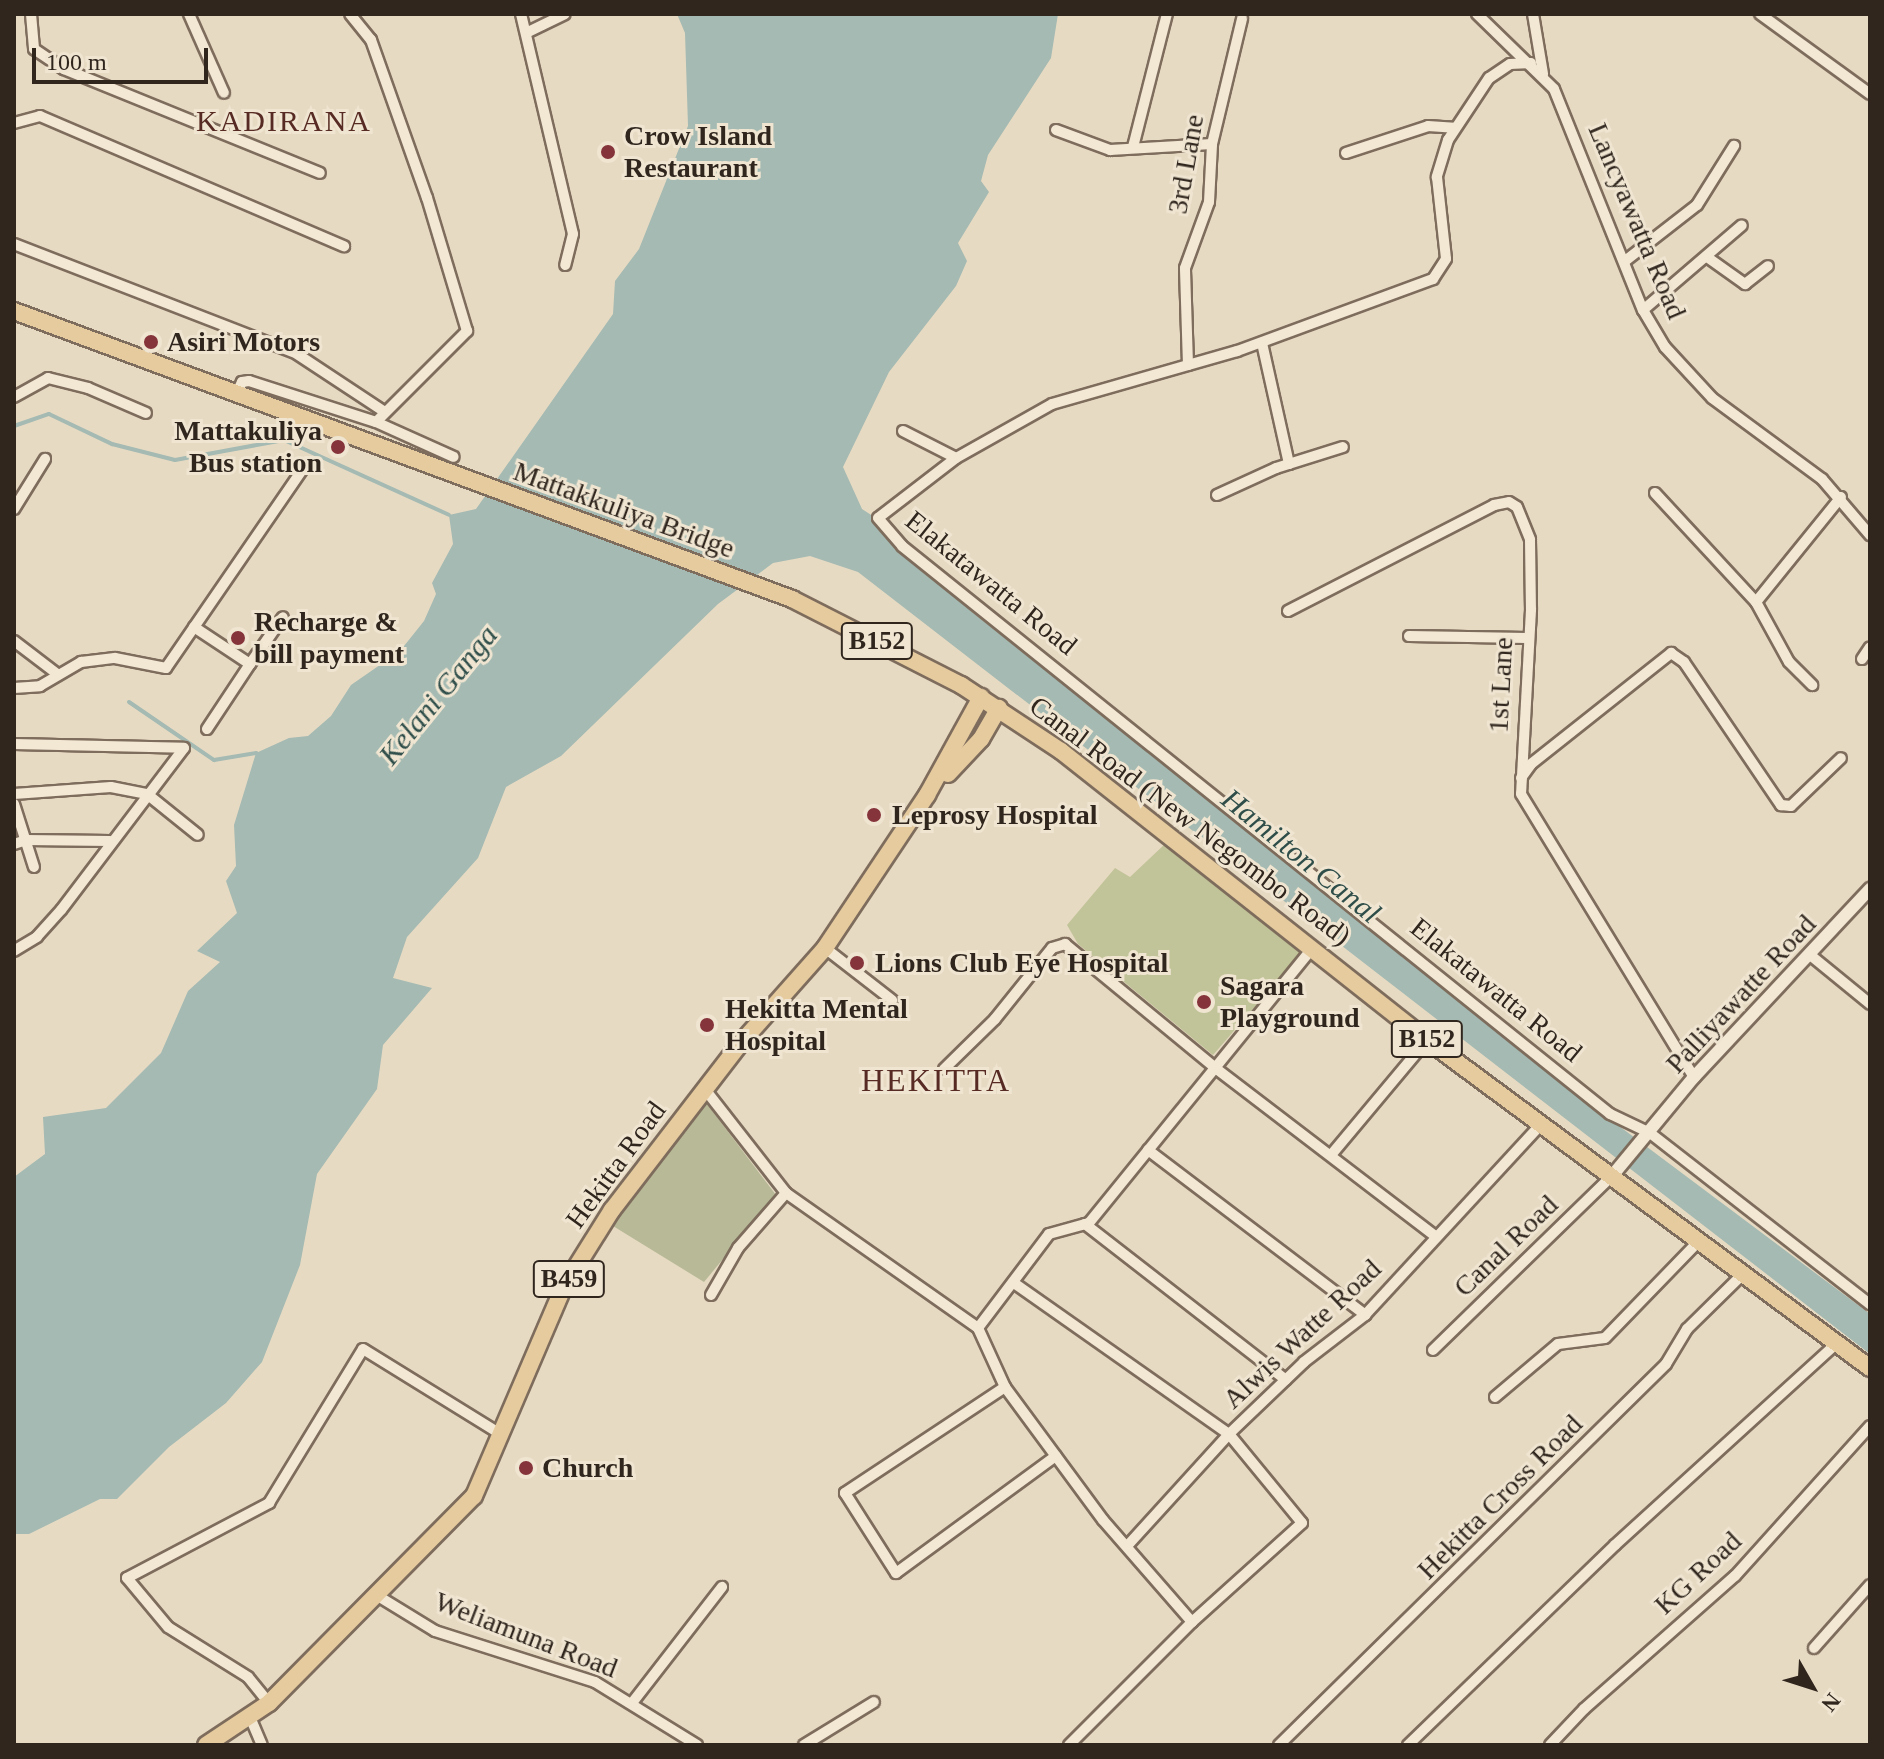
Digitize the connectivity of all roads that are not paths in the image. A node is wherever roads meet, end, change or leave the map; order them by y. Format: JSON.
{"nodes":[{"id":1,"x":31,"y":14,"type":"edge"},
{"id":2,"x":189,"y":14,"type":"edge"},
{"id":3,"x":350,"y":14,"type":"edge"},
{"id":4,"x":521,"y":14,"type":"edge"},
{"id":5,"x":565,"y":14,"type":"edge"},
{"id":6,"x":1167,"y":14,"type":"edge"},
{"id":7,"x":1477,"y":14,"type":"edge"},
{"id":8,"x":1533,"y":14,"type":"edge"},
{"id":9,"x":1760,"y":14,"type":"edge"},
{"id":10,"x":1242,"y":19,"type":"dead end"},
{"id":11,"x":526,"y":33,"type":"junction"},
{"id":12,"x":1531,"y":63,"type":"junction"},
{"id":13,"x":1543,"y":74,"type":"junction"},
{"id":14,"x":224,"y":93,"type":"dead end"},
{"id":15,"x":1870,"y":94,"type":"edge"},
{"id":16,"x":14,"y":123,"type":"edge"},
{"id":17,"x":1454,"y":128,"type":"junction"},
{"id":18,"x":1056,"y":130,"type":"dead end"},
{"id":19,"x":1212,"y":144,"type":"junction"},
{"id":20,"x":1734,"y":146,"type":"dead end"},
{"id":21,"x":1133,"y":147,"type":"junction"},
{"id":22,"x":1346,"y":153,"type":"dead end"},
{"id":23,"x":320,"y":173,"type":"dead end"},
{"id":24,"x":1742,"y":225,"type":"dead end"},
{"id":25,"x":14,"y":244,"type":"edge"},
{"id":26,"x":344,"y":246,"type":"dead end"},
{"id":27,"x":1707,"y":257,"type":"junction"},
{"id":28,"x":1625,"y":261,"type":"junction"},
{"id":29,"x":565,"y":265,"type":"dead end"},
{"id":30,"x":1768,"y":266,"type":"dead end"},
{"id":31,"x":1643,"y":310,"type":"junction"},
{"id":32,"x":14,"y":311,"type":"edge"},
{"id":33,"x":1262,"y":343,"type":"junction"},
{"id":34,"x":1188,"y":365,"type":"junction"},
{"id":35,"x":237,"y":393,"type":"junction"},
{"id":36,"x":14,"y":397,"type":"edge"},
{"id":37,"x":385,"y":412,"type":"junction"},
{"id":38,"x":146,"y":413,"type":"dead end"},
{"id":39,"x":376,"y":422,"type":"junction"},
{"id":40,"x":903,"y":431,"type":"dead end"},
{"id":41,"x":1343,"y":447,"type":"dead end"},
{"id":42,"x":454,"y":457,"type":"dead end"},
{"id":43,"x":956,"y":458,"type":"junction"},
{"id":44,"x":45,"y":459,"type":"dead end"},
{"id":45,"x":1289,"y":464,"type":"junction"},
{"id":46,"x":302,"y":470,"type":"dead end"},
{"id":47,"x":1655,"y":493,"type":"dead end"},
{"id":48,"x":1217,"y":495,"type":"dead end"},
{"id":49,"x":1841,"y":497,"type":"junction"},
{"id":50,"x":14,"y":509,"type":"edge"},
{"id":51,"x":1870,"y":535,"type":"edge"},
{"id":52,"x":761,"y":587,"type":"joint"},
{"id":53,"x":1756,"y":602,"type":"junction"},
{"id":54,"x":1288,"y":611,"type":"dead end"},
{"id":55,"x":283,"y":617,"type":"dead end"},
{"id":56,"x":194,"y":627,"type":"junction"},
{"id":57,"x":1409,"y":636,"type":"dead end"},
{"id":58,"x":1527,"y":638,"type":"junction"},
{"id":59,"x":14,"y":641,"type":"edge"},
{"id":60,"x":1870,"y":647,"type":"edge"},
{"id":61,"x":1862,"y":659,"type":"dead end"},
{"id":62,"x":250,"y":664,"type":"junction"},
{"id":63,"x":56,"y":673,"type":"junction"},
{"id":64,"x":1812,"y":685,"type":"dead end"},
{"id":65,"x":14,"y":688,"type":"edge"},
{"id":66,"x":981,"y":697,"type":"junction"},
{"id":67,"x":999,"y":708,"type":"junction"},
{"id":68,"x":207,"y":729,"type":"dead end"},
{"id":69,"x":14,"y":744,"type":"edge"},
{"id":70,"x":1841,"y":758,"type":"dead end"},
{"id":71,"x":1520,"y":779,"type":"junction"},
{"id":72,"x":14,"y":794,"type":"edge"},
{"id":73,"x":147,"y":794,"type":"junction"},
{"id":74,"x":927,"y":795,"type":"junction"},
{"id":75,"x":14,"y":804,"type":"edge"},
{"id":76,"x":198,"y":835,"type":"dead end"},
{"id":77,"x":26,"y":840,"type":"junction"},
{"id":78,"x":110,"y":841,"type":"junction"},
{"id":79,"x":14,"y":844,"type":"edge"},
{"id":80,"x":34,"y":867,"type":"dead end"},
{"id":81,"x":1870,"y":889,"type":"edge"},
{"id":82,"x":1314,"y":945,"type":"junction"},
{"id":83,"x":825,"y":948,"type":"junction"},
{"id":84,"x":14,"y":951,"type":"edge"},
{"id":85,"x":1809,"y":954,"type":"junction"},
{"id":86,"x":892,"y":1000,"type":"dead end"},
{"id":87,"x":1870,"y":1004,"type":"edge"},
{"id":88,"x":1427,"y":1040,"type":"junction"},
{"id":89,"x":1214,"y":1067,"type":"junction"},
{"id":90,"x":944,"y":1069,"type":"dead end"},
{"id":91,"x":1694,"y":1077,"type":"junction"},
{"id":92,"x":704,"y":1088,"type":"junction"},
{"id":93,"x":1541,"y":1124,"type":"junction"},
{"id":94,"x":1650,"y":1133,"type":"junction"},
{"id":95,"x":1148,"y":1150,"type":"junction"},
{"id":96,"x":1331,"y":1155,"type":"junction"},
{"id":97,"x":1612,"y":1176,"type":"junction"},
{"id":98,"x":786,"y":1193,"type":"junction"},
{"id":99,"x":1085,"y":1224,"type":"junction"},
{"id":100,"x":1436,"y":1237,"type":"junction"},
{"id":101,"x":1699,"y":1241,"type":"junction"},
{"id":102,"x":1744,"y":1273,"type":"junction"},
{"id":103,"x":1014,"y":1283,"type":"junction"},
{"id":104,"x":711,"y":1295,"type":"dead end"},
{"id":105,"x":1870,"y":1304,"type":"edge"},
{"id":106,"x":1365,"y":1315,"type":"junction"},
{"id":107,"x":978,"y":1328,"type":"junction"},
{"id":108,"x":1837,"y":1343,"type":"junction"},
{"id":109,"x":1433,"y":1350,"type":"dead end"},
{"id":110,"x":1870,"y":1368,"type":"edge"},
{"id":111,"x":1286,"y":1380,"type":"junction"},
{"id":112,"x":1005,"y":1387,"type":"junction"},
{"id":113,"x":1495,"y":1397,"type":"dead end"},
{"id":114,"x":1870,"y":1426,"type":"edge"},
{"id":115,"x":1229,"y":1434,"type":"junction"},
{"id":116,"x":502,"y":1435,"type":"junction"},
{"id":117,"x":1056,"y":1456,"type":"junction"},
{"id":118,"x":1128,"y":1545,"type":"junction"},
{"id":119,"x":1870,"y":1585,"type":"edge"},
{"id":120,"x":722,"y":1587,"type":"dead end"},
{"id":121,"x":378,"y":1596,"type":"junction"},
{"id":122,"x":1192,"y":1622,"type":"junction"},
{"id":123,"x":1814,"y":1648,"type":"dead end"},
{"id":124,"x":874,"y":1702,"type":"dead end"},
{"id":125,"x":269,"y":1703,"type":"junction"},
{"id":126,"x":632,"y":1703,"type":"junction"},
{"id":127,"x":250,"y":1717,"type":"junction"},
{"id":128,"x":206,"y":1745,"type":"edge"},
{"id":129,"x":262,"y":1745,"type":"edge"},
{"id":130,"x":697,"y":1745,"type":"edge"},
{"id":131,"x":804,"y":1745,"type":"edge"},
{"id":132,"x":1069,"y":1745,"type":"edge"},
{"id":133,"x":1279,"y":1745,"type":"edge"},
{"id":134,"x":1408,"y":1745,"type":"edge"},
{"id":135,"x":1550,"y":1745,"type":"edge"}],
"edges":[{"from":1,"to":23,"type":"street"},
{"from":2,"to":14,"type":"street"},
{"from":3,"to":37,"type":"street"},
{"from":4,"to":11,"type":"street"},
{"from":5,"to":11,"type":"street"},
{"from":6,"to":21,"type":"street"},
{"from":7,"to":12,"type":"street","name":"Lancyawatta Road"},
{"from":8,"to":13,"type":"street"},
{"from":9,"to":15,"type":"street"},
{"from":10,"to":19,"type":"street","name":"3rd Lane"},
{"from":11,"to":29,"type":"street"},
{"from":12,"to":13,"type":"street","name":"Lancyawatta Road"},
{"from":12,"to":17,"type":"street"},
{"from":13,"to":28,"type":"street","name":"Lancyawatta Road"},
{"from":16,"to":26,"type":"street"},
{"from":17,"to":22,"type":"street"},
{"from":17,"to":33,"type":"street"},
{"from":18,"to":21,"type":"street"},
{"from":19,"to":21,"type":"street"},
{"from":19,"to":34,"type":"street","name":"3rd Lane"},
{"from":20,"to":28,"type":"street"},
{"from":24,"to":27,"type":"street"},
{"from":25,"to":37,"type":"street"},
{"from":27,"to":30,"type":"street"},
{"from":27,"to":31,"type":"street"},
{"from":28,"to":31,"type":"street","name":"Lancyawatta Road"},
{"from":31,"to":49,"type":"street","name":"Lancyawatta Road"},
{"from":32,"to":35,"type":"main road","name":"Mattakkuliya Bridge"},
{"from":33,"to":34,"type":"street"},
{"from":33,"to":45,"type":"street"},
{"from":34,"to":43,"type":"street"},
{"from":35,"to":39,"type":"street"},
{"from":35,"to":52,"type":"main road","name":"Mattakkuliya Bridge","number":"B152"},
{"from":36,"to":38,"type":"street"},
{"from":37,"to":39,"type":"street"},
{"from":39,"to":42,"type":"street"},
{"from":40,"to":43,"type":"street"},
{"from":41,"to":45,"type":"street"},
{"from":43,"to":94,"type":"street","name":"Elakatawatta Road"},
{"from":44,"to":50,"type":"street"},
{"from":45,"to":48,"type":"street"},
{"from":46,"to":56,"type":"street"},
{"from":47,"to":53,"type":"street"},
{"from":49,"to":51,"type":"street","name":"Lancyawatta Road"},
{"from":49,"to":53,"type":"street"},
{"from":52,"to":66,"type":"main road","name":"Canal Road (New Negombo Road)","number":"B152"},
{"from":53,"to":64,"type":"street"},
{"from":54,"to":58,"type":"street","name":"1st Lane"},
{"from":55,"to":62,"type":"street"},
{"from":56,"to":62,"type":"street"},
{"from":56,"to":63,"type":"street"},
{"from":57,"to":58,"type":"street"},
{"from":58,"to":71,"type":"street","name":"1st Lane"},
{"from":59,"to":63,"type":"street"},
{"from":60,"to":61,"type":"street"},
{"from":62,"to":68,"type":"street"},
{"from":63,"to":65,"type":"street"},
{"from":66,"to":67,"type":"main road","name":"Canal Road (New Negombo Road)","number":"B152"},
{"from":66,"to":74,"type":"main road","name":"Hekitta Road","number":"B459"},
{"from":67,"to":74,"type":"main road","name":"Hekitta Road","number":"B459"},
{"from":67,"to":82,"type":"main road","name":"Canal Road (New Negombo Road)","number":"B152"},
{"from":69,"to":73,"type":"street"},
{"from":70,"to":71,"type":"street"},
{"from":71,"to":91,"type":"street","name":"1st Lane"},
{"from":72,"to":73,"type":"street"},
{"from":73,"to":76,"type":"street"},
{"from":73,"to":78,"type":"street"},
{"from":74,"to":83,"type":"main road","name":"Hekitta Road","number":"B459"},
{"from":75,"to":77,"type":"street"},
{"from":77,"to":78,"type":"street"},
{"from":77,"to":79,"type":"street"},
{"from":77,"to":80,"type":"street"},
{"from":78,"to":84,"type":"street"},
{"from":81,"to":85,"type":"street","name":"Palliyawatte Road"},
{"from":82,"to":88,"type":"main road","name":"Canal Road (New Negombo Road)","number":"B152"},
{"from":82,"to":89,"type":"street"},
{"from":83,"to":86,"type":"street"},
{"from":83,"to":92,"type":"main road","name":"Hekitta Road","number":"B459"},
{"from":85,"to":87,"type":"street"},
{"from":85,"to":91,"type":"street","name":"Palliyawatte Road"},
{"from":88,"to":93,"type":"main road","name":"Canal Road (New Negombo Road)","number":"B152"},
{"from":88,"to":96,"type":"street"},
{"from":89,"to":90,"type":"street"},
{"from":89,"to":95,"type":"street"},
{"from":89,"to":96,"type":"street"},
{"from":91,"to":94,"type":"street","name":"Palliyawatte Road"},
{"from":92,"to":98,"type":"street"},
{"from":92,"to":116,"type":"main road","name":"Hekitta Road","number":"B459"},
{"from":93,"to":97,"type":"main road","name":"Canal Road (New Negombo Road)","number":"B152"},
{"from":93,"to":100,"type":"street","name":"Alwis Watte Road"},
{"from":94,"to":97,"type":"street","name":"Palliyawatte Road"},
{"from":94,"to":105,"type":"street","name":"Elakatawatta Road"},
{"from":95,"to":99,"type":"street"},
{"from":95,"to":106,"type":"street"},
{"from":96,"to":100,"type":"street"},
{"from":97,"to":101,"type":"main road","name":"Canal Road (New Negombo Road)","number":"B152"},
{"from":97,"to":109,"type":"street","name":"Canal Road"},
{"from":98,"to":104,"type":"street"},
{"from":98,"to":107,"type":"street"},
{"from":99,"to":103,"type":"street"},
{"from":99,"to":111,"type":"street"},
{"from":100,"to":106,"type":"street","name":"Alwis Watte Road"},
{"from":101,"to":102,"type":"main road","name":"Canal Road (New Negombo Road)","number":"B152"},
{"from":101,"to":113,"type":"street"},
{"from":102,"to":108,"type":"main road","name":"Canal Road (New Negombo Road)","number":"B152"},
{"from":102,"to":133,"type":"street","name":"Hekitta Cross Road"},
{"from":103,"to":107,"type":"street"},
{"from":103,"to":115,"type":"street"},
{"from":106,"to":111,"type":"street","name":"Alwis Watte Road"},
{"from":107,"to":112,"type":"street"},
{"from":108,"to":110,"type":"main road","name":"Canal Road (New Negombo Road)","number":"B152"},
{"from":108,"to":134,"type":"street"},
{"from":111,"to":115,"type":"street","name":"Alwis Watte Road"},
{"from":112,"to":117,"type":"street"},
{"from":112,"to":117,"type":"street"},
{"from":114,"to":135,"type":"street","name":"KG Road"},
{"from":115,"to":118,"type":"street","name":"Alwis Watte Road"},
{"from":115,"to":122,"type":"street"},
{"from":116,"to":121,"type":"main road","name":"Hekitta Road","number":"B459"},
{"from":116,"to":125,"type":"street"},
{"from":117,"to":118,"type":"street"},
{"from":118,"to":122,"type":"street"},
{"from":119,"to":123,"type":"street"},
{"from":120,"to":126,"type":"street"},
{"from":121,"to":125,"type":"main road","name":"Hekitta Road","number":"B459"},
{"from":121,"to":126,"type":"street","name":"Weliamuna Road"},
{"from":122,"to":132,"type":"street"},
{"from":124,"to":131,"type":"street"},
{"from":125,"to":127,"type":"main road","name":"Hekitta Road","number":"B459"},
{"from":126,"to":130,"type":"street","name":"Weliamuna Road"},
{"from":127,"to":128,"type":"main road","name":"Hekitta Road","number":"B459"},
{"from":127,"to":129,"type":"street"}]}
